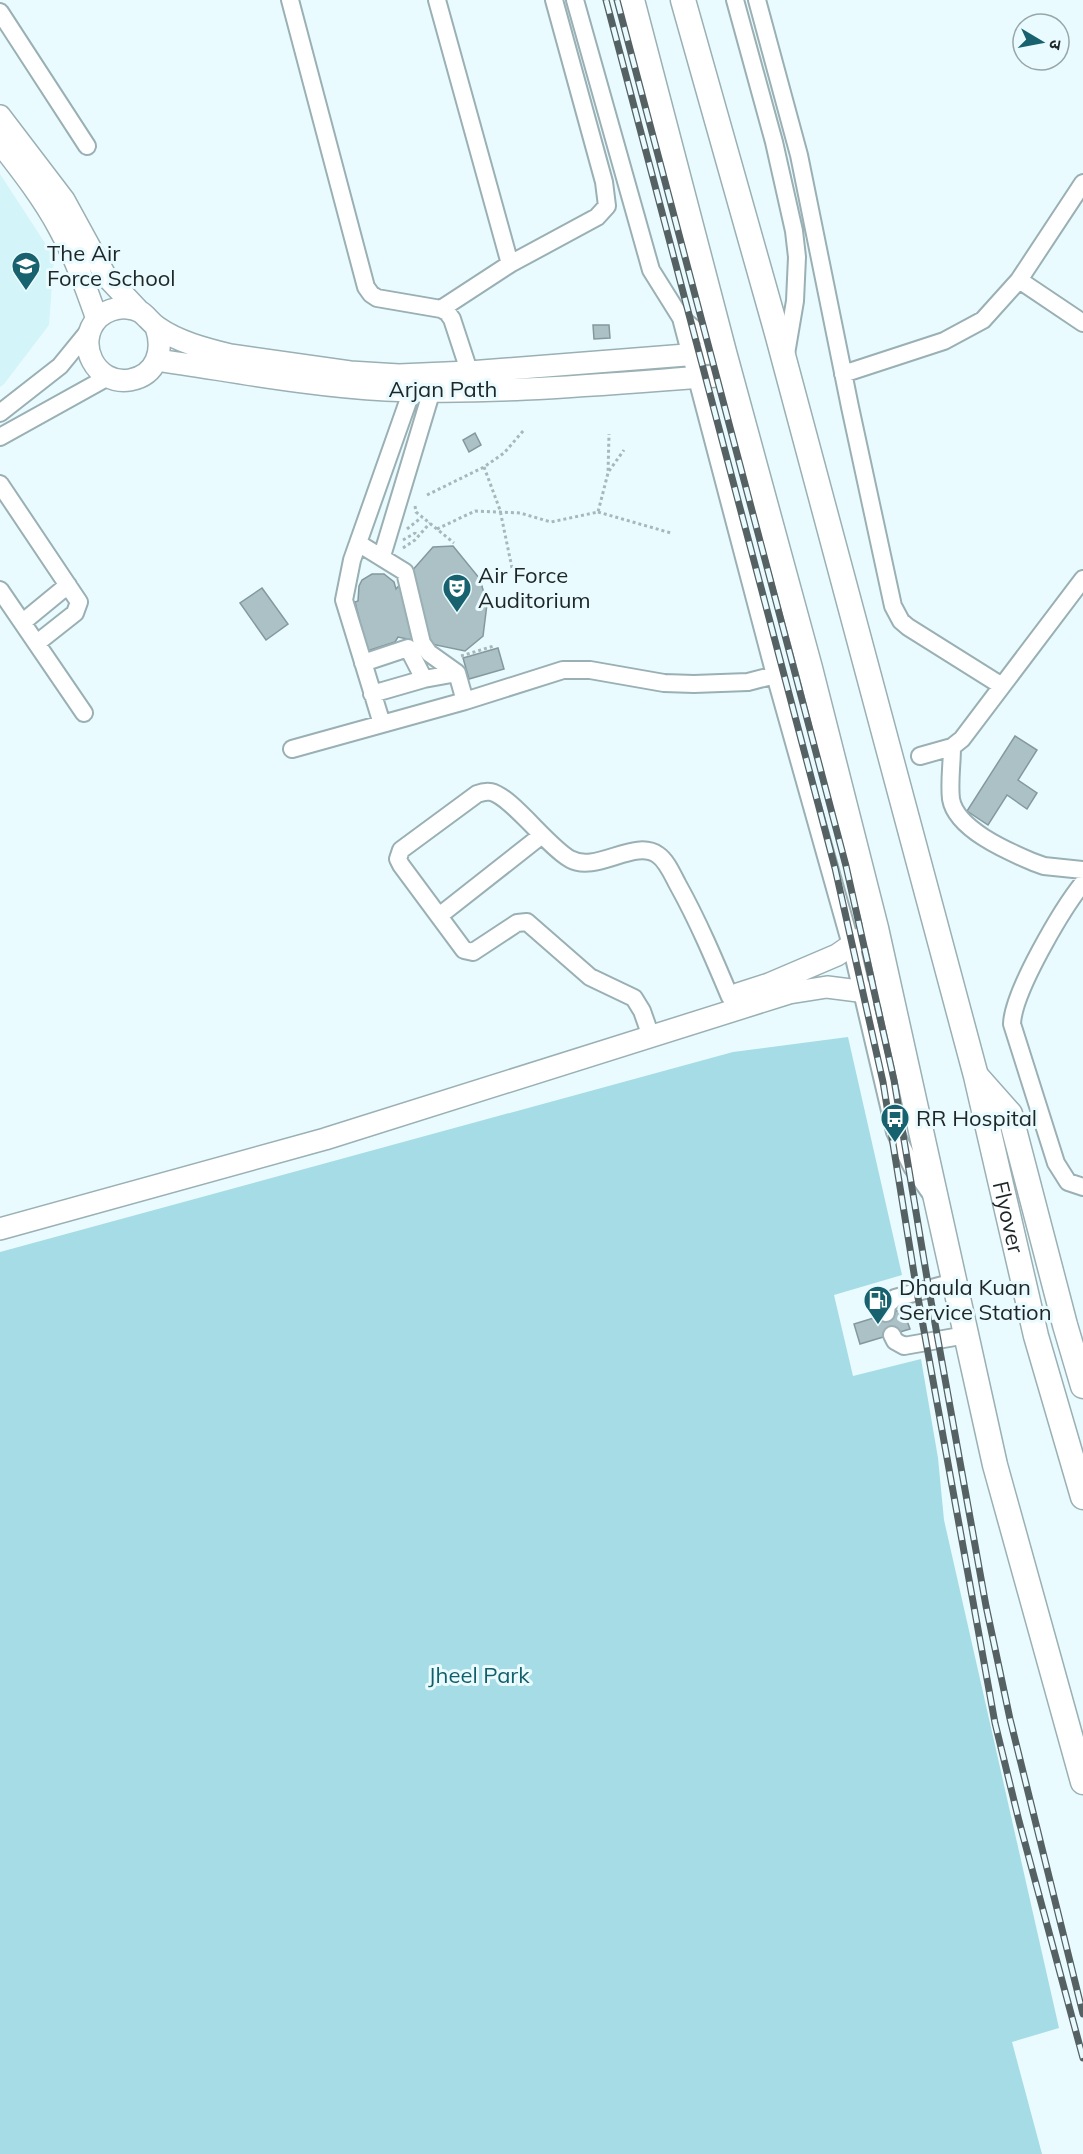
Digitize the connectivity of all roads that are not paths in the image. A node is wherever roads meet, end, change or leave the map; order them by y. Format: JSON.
{"nodes":[{"id":1,"x":290,"y":0,"type":"edge"},
{"id":2,"x":437,"y":0,"type":"edge"},
{"id":3,"x":554,"y":0,"type":"edge"},
{"id":4,"x":575,"y":0,"type":"edge"},
{"id":5,"x":632,"y":0,"type":"edge"},
{"id":6,"x":683,"y":0,"type":"edge"},
{"id":7,"x":735,"y":0,"type":"edge"},
{"id":8,"x":757,"y":0,"type":"edge"},
{"id":9,"x":0,"y":12,"type":"edge"},
{"id":10,"x":0,"y":116,"type":"edge"},
{"id":11,"x":0,"y":143,"type":"edge"},
{"id":12,"x":87,"y":146,"type":"dead end"},
{"id":13,"x":1083,"y":183,"type":"edge"},
{"id":14,"x":510,"y":264,"type":"junction"},
{"id":15,"x":1019,"y":280,"type":"junction"},
{"id":16,"x":441,"y":309,"type":"junction"},
{"id":17,"x":140,"y":311,"type":"junction"},
{"id":18,"x":681,"y":318,"type":"junction"},
{"id":19,"x":94,"y":323,"type":"junction"},
{"id":20,"x":1083,"y":323,"type":"edge"},
{"id":21,"x":156,"y":327,"type":"junction"},
{"id":22,"x":723,"y":348,"type":"junction"},
{"id":23,"x":690,"y":355,"type":"junction"},
{"id":24,"x":157,"y":360,"type":"junction"},
{"id":25,"x":785,"y":361,"type":"junction"},
{"id":26,"x":731,"y":375,"type":"junction"},
{"id":27,"x":843,"y":375,"type":"junction"},
{"id":28,"x":108,"y":377,"type":"junction"},
{"id":29,"x":696,"y":378,"type":"junction"},
{"id":30,"x":472,"y":381,"type":"junction"},
{"id":31,"x":422,"y":390,"type":"junction"},
{"id":32,"x":0,"y":413,"type":"edge"},
{"id":33,"x":399,"y":426,"type":"junction"},
{"id":34,"x":419,"y":433,"type":"junction"},
{"id":35,"x":0,"y":437,"type":"edge"},
{"id":36,"x":0,"y":484,"type":"edge"},
{"id":37,"x":358,"y":543,"type":"junction"},
{"id":38,"x":389,"y":554,"type":"junction"},
{"id":39,"x":1083,"y":579,"type":"edge"},
{"id":40,"x":68,"y":585,"type":"junction"},
{"id":41,"x":0,"y":590,"type":"edge"},
{"id":42,"x":23,"y":622,"type":"junction"},
{"id":43,"x":37,"y":643,"type":"junction"},
{"id":44,"x":363,"y":663,"type":"junction"},
{"id":45,"x":457,"y":673,"type":"junction"},
{"id":46,"x":775,"y":675,"type":"junction"},
{"id":47,"x":424,"y":679,"type":"junction"},
{"id":48,"x":1002,"y":686,"type":"junction"},
{"id":49,"x":372,"y":694,"type":"junction"},
{"id":50,"x":465,"y":701,"type":"junction"},
{"id":51,"x":84,"y":713,"type":"dead end"},
{"id":52,"x":381,"y":724,"type":"junction"},
{"id":53,"x":952,"y":747,"type":"junction"},
{"id":54,"x":292,"y":749,"type":"dead end"},
{"id":55,"x":920,"y":756,"type":"dead end"},
{"id":56,"x":542,"y":835,"type":"junction"},
{"id":57,"x":1083,"y":870,"type":"edge"},
{"id":58,"x":1083,"y":884,"type":"edge"},
{"id":59,"x":439,"y":916,"type":"junction"},
{"id":60,"x":876,"y":928,"type":"junction"},
{"id":61,"x":851,"y":945,"type":"junction"},
{"id":62,"x":807,"y":979,"type":"junction"},
{"id":63,"x":861,"y":990,"type":"junction"},
{"id":64,"x":890,"y":995,"type":"junction"},
{"id":65,"x":730,"y":997,"type":"junction"},
{"id":66,"x":648,"y":1028,"type":"junction"},
{"id":67,"x":976,"y":1076,"type":"junction"},
{"id":68,"x":1083,"y":1188,"type":"edge"},
{"id":69,"x":936,"y":1202,"type":"junction"},
{"id":70,"x":0,"y":1216,"type":"edge"},
{"id":71,"x":0,"y":1229,"type":"edge"},
{"id":72,"x":954,"y":1282,"type":"junction"},
{"id":73,"x":886,"y":1313,"type":"dead end"},
{"id":74,"x":892,"y":1335,"type":"dead end"},
{"id":75,"x":966,"y":1335,"type":"junction"},
{"id":76,"x":1083,"y":1386,"type":"edge"},
{"id":77,"x":1083,"y":1497,"type":"edge"},
{"id":78,"x":1083,"y":1782,"type":"edge"}],
"edges":[{"from":1,"to":16,"type":"street"},
{"from":2,"to":14,"type":"street"},
{"from":3,"to":14,"type":"street"},
{"from":4,"to":18,"type":"street"},
{"from":5,"to":22,"type":"highway"},
{"from":6,"to":25,"type":"highway","name":"Flyover"},
{"from":7,"to":25,"type":"street"},
{"from":8,"to":27,"type":"street"},
{"from":9,"to":12,"type":"street"},
{"from":10,"to":17,"type":"main road"},
{"from":11,"to":19,"type":"main road"},
{"from":13,"to":15,"type":"street"},
{"from":14,"to":16,"type":"street"},
{"from":15,"to":20,"type":"street"},
{"from":15,"to":27,"type":"street"},
{"from":16,"to":30,"type":"street"},
{"from":17,"to":19,"type":"main road"},
{"from":17,"to":21,"type":"main road"},
{"from":18,"to":22,"type":"street"},
{"from":18,"to":23,"type":"street"},
{"from":19,"to":28,"type":"main road"},
{"from":19,"to":32,"type":"street"},
{"from":21,"to":24,"type":"main road"},
{"from":21,"to":30,"type":"main road","name":"Arjan Path"},
{"from":22,"to":23,"type":"main road","name":"Arjan Path"},
{"from":22,"to":26,"type":"highway"},
{"from":23,"to":29,"type":"street"},
{"from":23,"to":30,"type":"main road","name":"Arjan Path"},
{"from":24,"to":28,"type":"main road"},
{"from":24,"to":31,"type":"main road","name":"Arjan Path"},
{"from":25,"to":67,"type":"highway","name":"Flyover"},
{"from":26,"to":29,"type":"main road","name":"Arjan Path"},
{"from":26,"to":60,"type":"highway"},
{"from":27,"to":48,"type":"street"},
{"from":28,"to":35,"type":"street"},
{"from":29,"to":30,"type":"main road","name":"Arjan Path"},
{"from":29,"to":46,"type":"street"},
{"from":30,"to":31,"type":"main road","name":"Arjan Path"},
{"from":31,"to":33,"type":"street"},
{"from":31,"to":34,"type":"street"},
{"from":33,"to":34,"type":"street"},
{"from":33,"to":37,"type":"street"},
{"from":34,"to":38,"type":"street"},
{"from":36,"to":40,"type":"street"},
{"from":37,"to":38,"type":"street"},
{"from":37,"to":44,"type":"street"},
{"from":38,"to":45,"type":"street"},
{"from":39,"to":48,"type":"street"},
{"from":40,"to":42,"type":"street"},
{"from":40,"to":43,"type":"street"},
{"from":41,"to":42,"type":"street"},
{"from":42,"to":43,"type":"street"},
{"from":43,"to":51,"type":"street"},
{"from":44,"to":47,"type":"street"},
{"from":44,"to":49,"type":"street"},
{"from":45,"to":47,"type":"street"},
{"from":45,"to":50,"type":"street"},
{"from":46,"to":50,"type":"street"},
{"from":46,"to":61,"type":"street"},
{"from":47,"to":49,"type":"street"},
{"from":48,"to":53,"type":"street"},
{"from":49,"to":52,"type":"street"},
{"from":50,"to":52,"type":"street"},
{"from":52,"to":54,"type":"street"},
{"from":53,"to":55,"type":"street"},
{"from":53,"to":57,"type":"street"},
{"from":56,"to":59,"type":"street"},
{"from":56,"to":59,"type":"street"},
{"from":56,"to":65,"type":"street"},
{"from":58,"to":68,"type":"street"},
{"from":59,"to":66,"type":"street"},
{"from":60,"to":61,"type":"main road"},
{"from":60,"to":64,"type":"highway"},
{"from":61,"to":62,"type":"main road"},
{"from":61,"to":63,"type":"street"},
{"from":62,"to":63,"type":"main road"},
{"from":62,"to":65,"type":"main road"},
{"from":62,"to":71,"type":"main road"},
{"from":63,"to":64,"type":"main road"},
{"from":63,"to":69,"type":"street"},
{"from":64,"to":69,"type":"highway"},
{"from":65,"to":66,"type":"main road"},
{"from":66,"to":70,"type":"main road"},
{"from":67,"to":76,"type":"highway"},
{"from":67,"to":77,"type":"highway","name":"Flyover"},
{"from":69,"to":72,"type":"highway"},
{"from":72,"to":73,"type":"street"},
{"from":72,"to":75,"type":"highway"},
{"from":74,"to":75,"type":"street"},
{"from":75,"to":78,"type":"highway"}]}
